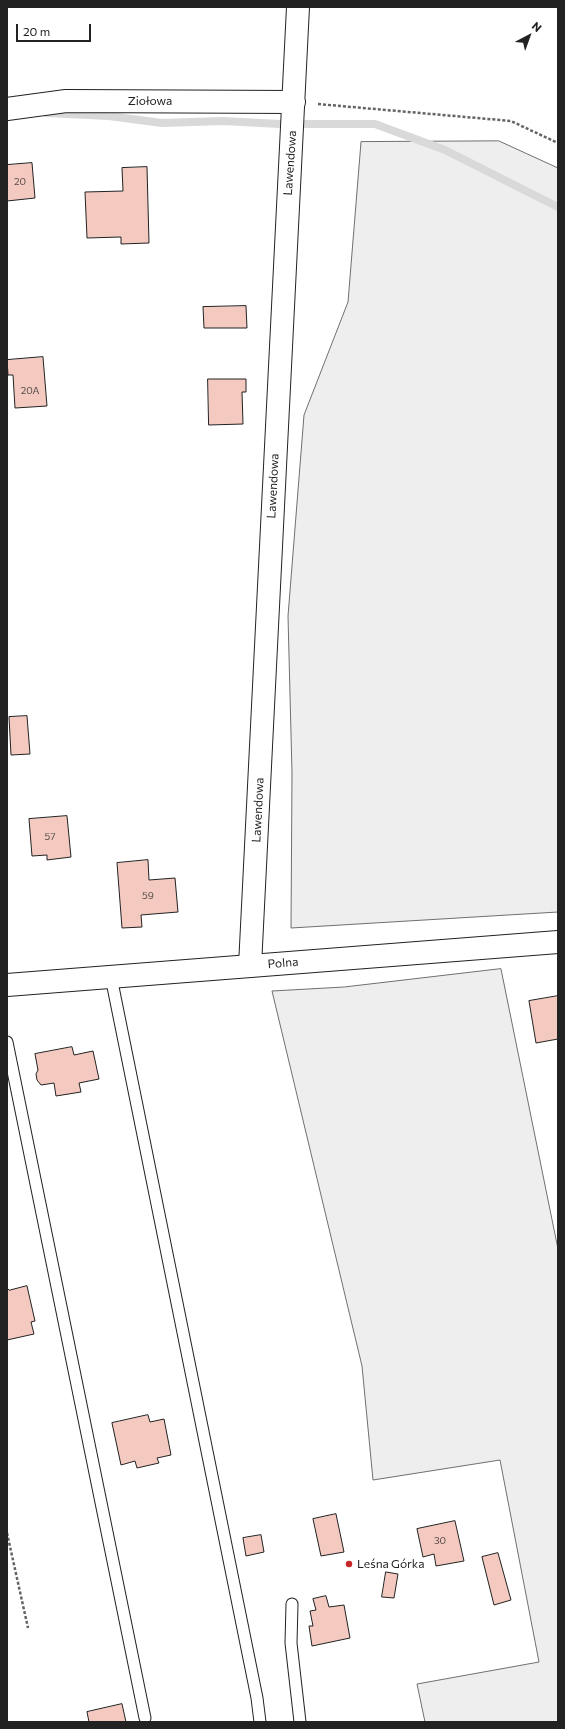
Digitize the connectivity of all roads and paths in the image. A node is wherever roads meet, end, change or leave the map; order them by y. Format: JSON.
{"nodes":[{"id":1,"x":298,"y":7,"type":"edge"},
{"id":2,"x":294,"y":102,"type":"junction"},
{"id":3,"x":7,"y":108,"type":"edge"},
{"id":4,"x":558,"y":144,"type":"edge"},
{"id":5,"x":558,"y":942,"type":"edge"},
{"id":6,"x":250,"y":966,"type":"junction"},
{"id":7,"x":111,"y":977,"type":"junction"},
{"id":8,"x":7,"y":985,"type":"edge"},
{"id":9,"x":7,"y":1042,"type":"edge"},
{"id":10,"x":7,"y":1533,"type":"edge"},
{"id":11,"x":292,"y":1604,"type":"dead end"},
{"id":12,"x":28,"y":1628,"type":"dead end"},
{"id":13,"x":146,"y":1718,"type":"dead end"},
{"id":14,"x":260,"y":1722,"type":"edge"},
{"id":15,"x":300,"y":1722,"type":"edge"}],
"edges":[{"from":1,"to":2,"type":"street","name":"Lawendowa"},
{"from":2,"to":3,"type":"street","name":"Ziołowa"},
{"from":2,"to":4,"type":"path"},
{"from":2,"to":6,"type":"street","name":"Lawendowa"},
{"from":5,"to":6,"type":"street","name":"Polna"},
{"from":6,"to":7,"type":"street","name":"Polna"},
{"from":7,"to":8,"type":"street","name":"Polna"},
{"from":7,"to":14,"type":"lane"},
{"from":9,"to":13,"type":"lane"},
{"from":10,"to":12,"type":"path"},
{"from":11,"to":15,"type":"lane"}]}
